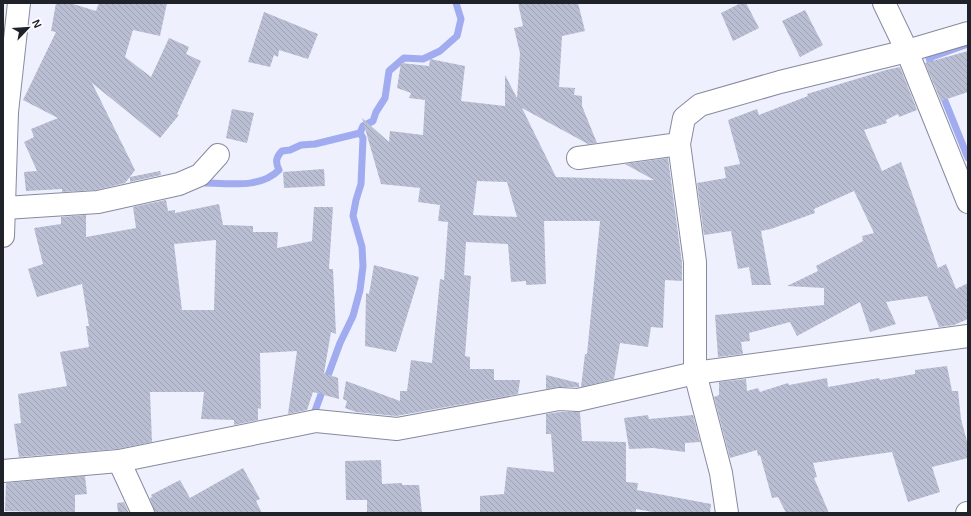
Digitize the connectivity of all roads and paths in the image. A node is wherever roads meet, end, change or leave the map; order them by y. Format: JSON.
{"nodes":[{"id":1,"x":19,"y":3,"type":"edge"},
{"id":2,"x":884,"y":3,"type":"edge"},
{"id":3,"x":968,"y":33,"type":"edge"},
{"id":4,"x":907,"y":51,"type":"junction"},
{"id":5,"x":679,"y":144,"type":"junction"},
{"id":6,"x":218,"y":155,"type":"dead end"},
{"id":7,"x":578,"y":158,"type":"dead end"},
{"id":8,"x":968,"y":202,"type":"edge"},
{"id":9,"x":5,"y":208,"type":"junction"},
{"id":10,"x":3,"y":236,"type":"edge"},
{"id":11,"x":968,"y":336,"type":"edge"},
{"id":12,"x":695,"y":373,"type":"junction"},
{"id":13,"x":119,"y":461,"type":"junction"},
{"id":14,"x":3,"y":471,"type":"edge"},
{"id":15,"x":143,"y":513,"type":"edge"},
{"id":16,"x":728,"y":513,"type":"edge"}],
"edges":[{"from":1,"to":9,"type":"street"},
{"from":2,"to":4,"type":"street"},
{"from":3,"to":4,"type":"street"},
{"from":4,"to":5,"type":"street"},
{"from":4,"to":8,"type":"street"},
{"from":5,"to":7,"type":"street"},
{"from":5,"to":12,"type":"street"},
{"from":6,"to":9,"type":"street"},
{"from":9,"to":10,"type":"street"},
{"from":11,"to":12,"type":"street"},
{"from":12,"to":13,"type":"street"},
{"from":12,"to":16,"type":"street"},
{"from":13,"to":14,"type":"street"},
{"from":13,"to":15,"type":"street"}]}
